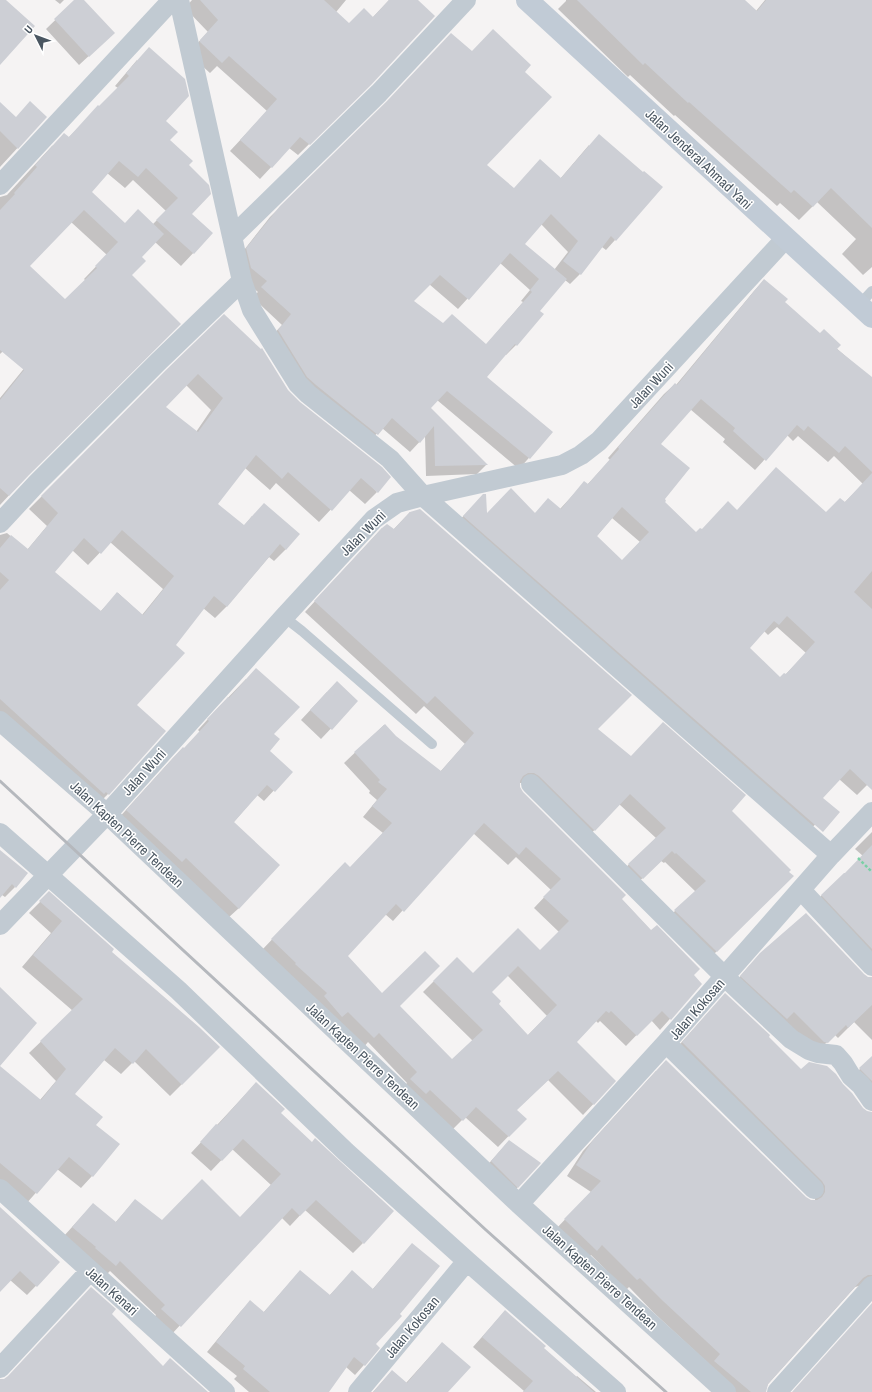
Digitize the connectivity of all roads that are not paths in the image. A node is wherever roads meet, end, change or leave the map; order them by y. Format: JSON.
{"nodes":[{"id":1,"x":172,"y":0,"type":"edge"},
{"id":2,"x":179,"y":0,"type":"edge"},
{"id":3,"x":466,"y":0,"type":"edge"},
{"id":4,"x":526,"y":0,"type":"edge"},
{"id":5,"x":0,"y":185,"type":"edge"},
{"id":6,"x":232,"y":237,"type":"junction"},
{"id":7,"x":785,"y":239,"type":"junction"},
{"id":8,"x":242,"y":281,"type":"junction"},
{"id":9,"x":868,"y":304,"type":"edge"},
{"id":10,"x":423,"y":496,"type":"junction"},
{"id":11,"x":0,"y":522,"type":"edge"},
{"id":12,"x":284,"y":617,"type":"junction"},
{"id":13,"x":0,"y":721,"type":"edge"},
{"id":14,"x":432,"y":744,"type":"dead end"},
{"id":15,"x":531,"y":784,"type":"dead end"},
{"id":16,"x":872,"y":812,"type":"edge"},
{"id":17,"x":107,"y":814,"type":"junction"},
{"id":18,"x":0,"y":833,"type":"edge"},
{"id":19,"x":831,"y":855,"type":"junction"},
{"id":20,"x":47,"y":876,"type":"junction"},
{"id":21,"x":801,"y":890,"type":"junction"},
{"id":22,"x":0,"y":925,"type":"edge"},
{"id":23,"x":872,"y":966,"type":"edge"},
{"id":24,"x":725,"y":977,"type":"junction"},
{"id":25,"x":666,"y":1043,"type":"junction"},
{"id":26,"x":872,"y":1101,"type":"edge"},
{"id":27,"x":0,"y":1189,"type":"edge"},
{"id":28,"x":814,"y":1189,"type":"dead end"},
{"id":29,"x":519,"y":1204,"type":"junction"},
{"id":30,"x":467,"y":1261,"type":"junction"},
{"id":31,"x":90,"y":1271,"type":"junction"},
{"id":32,"x":872,"y":1286,"type":"edge"},
{"id":33,"x":0,"y":1368,"type":"edge"},
{"id":34,"x":225,"y":1392,"type":"edge"},
{"id":35,"x":358,"y":1392,"type":"edge"},
{"id":36,"x":616,"y":1392,"type":"edge"},
{"id":37,"x":726,"y":1392,"type":"edge"},
{"id":38,"x":776,"y":1392,"type":"edge"}],
"edges":[{"from":1,"to":5,"type":"street"},
{"from":2,"to":6,"type":"street"},
{"from":3,"to":6,"type":"street"},
{"from":4,"to":7,"type":"main road","name":"Jalan Jenderal Ahmad Yani"},
{"from":6,"to":8,"type":"street"},
{"from":7,"to":9,"type":"main road","name":"Jalan Jenderal Ahmad Yani"},
{"from":7,"to":10,"type":"street","name":"Jalan Wuni"},
{"from":8,"to":10,"type":"street"},
{"from":8,"to":11,"type":"street"},
{"from":10,"to":12,"type":"street","name":"Jalan Wuni"},
{"from":10,"to":19,"type":"street"},
{"from":12,"to":14,"type":"lane"},
{"from":12,"to":17,"type":"street","name":"Jalan Wuni"},
{"from":13,"to":17,"type":"street","name":"Jalan Kapten Pierre Tendean"},
{"from":15,"to":24,"type":"street"},
{"from":16,"to":19,"type":"street","name":"Jalan Kokosan"},
{"from":17,"to":20,"type":"street","name":"Jalan Wuni"},
{"from":17,"to":29,"type":"street","name":"Jalan Kapten Pierre Tendean"},
{"from":18,"to":20,"type":"street"},
{"from":19,"to":21,"type":"street","name":"Jalan Kokosan"},
{"from":20,"to":22,"type":"street","name":"Jalan Wuni"},
{"from":20,"to":30,"type":"street"},
{"from":21,"to":23,"type":"street"},
{"from":21,"to":24,"type":"street","name":"Jalan Kokosan"},
{"from":24,"to":25,"type":"street","name":"Jalan Kokosan"},
{"from":24,"to":26,"type":"street"},
{"from":25,"to":28,"type":"street"},
{"from":25,"to":29,"type":"street","name":"Jalan Kokosan"},
{"from":27,"to":31,"type":"street","name":"Jalan Kenari"},
{"from":29,"to":37,"type":"street","name":"Jalan Kapten Pierre Tendean"},
{"from":30,"to":35,"type":"street","name":"Jalan Kokosan"},
{"from":30,"to":36,"type":"street"},
{"from":31,"to":33,"type":"street"},
{"from":31,"to":34,"type":"street","name":"Jalan Kenari"},
{"from":32,"to":38,"type":"street"}]}
